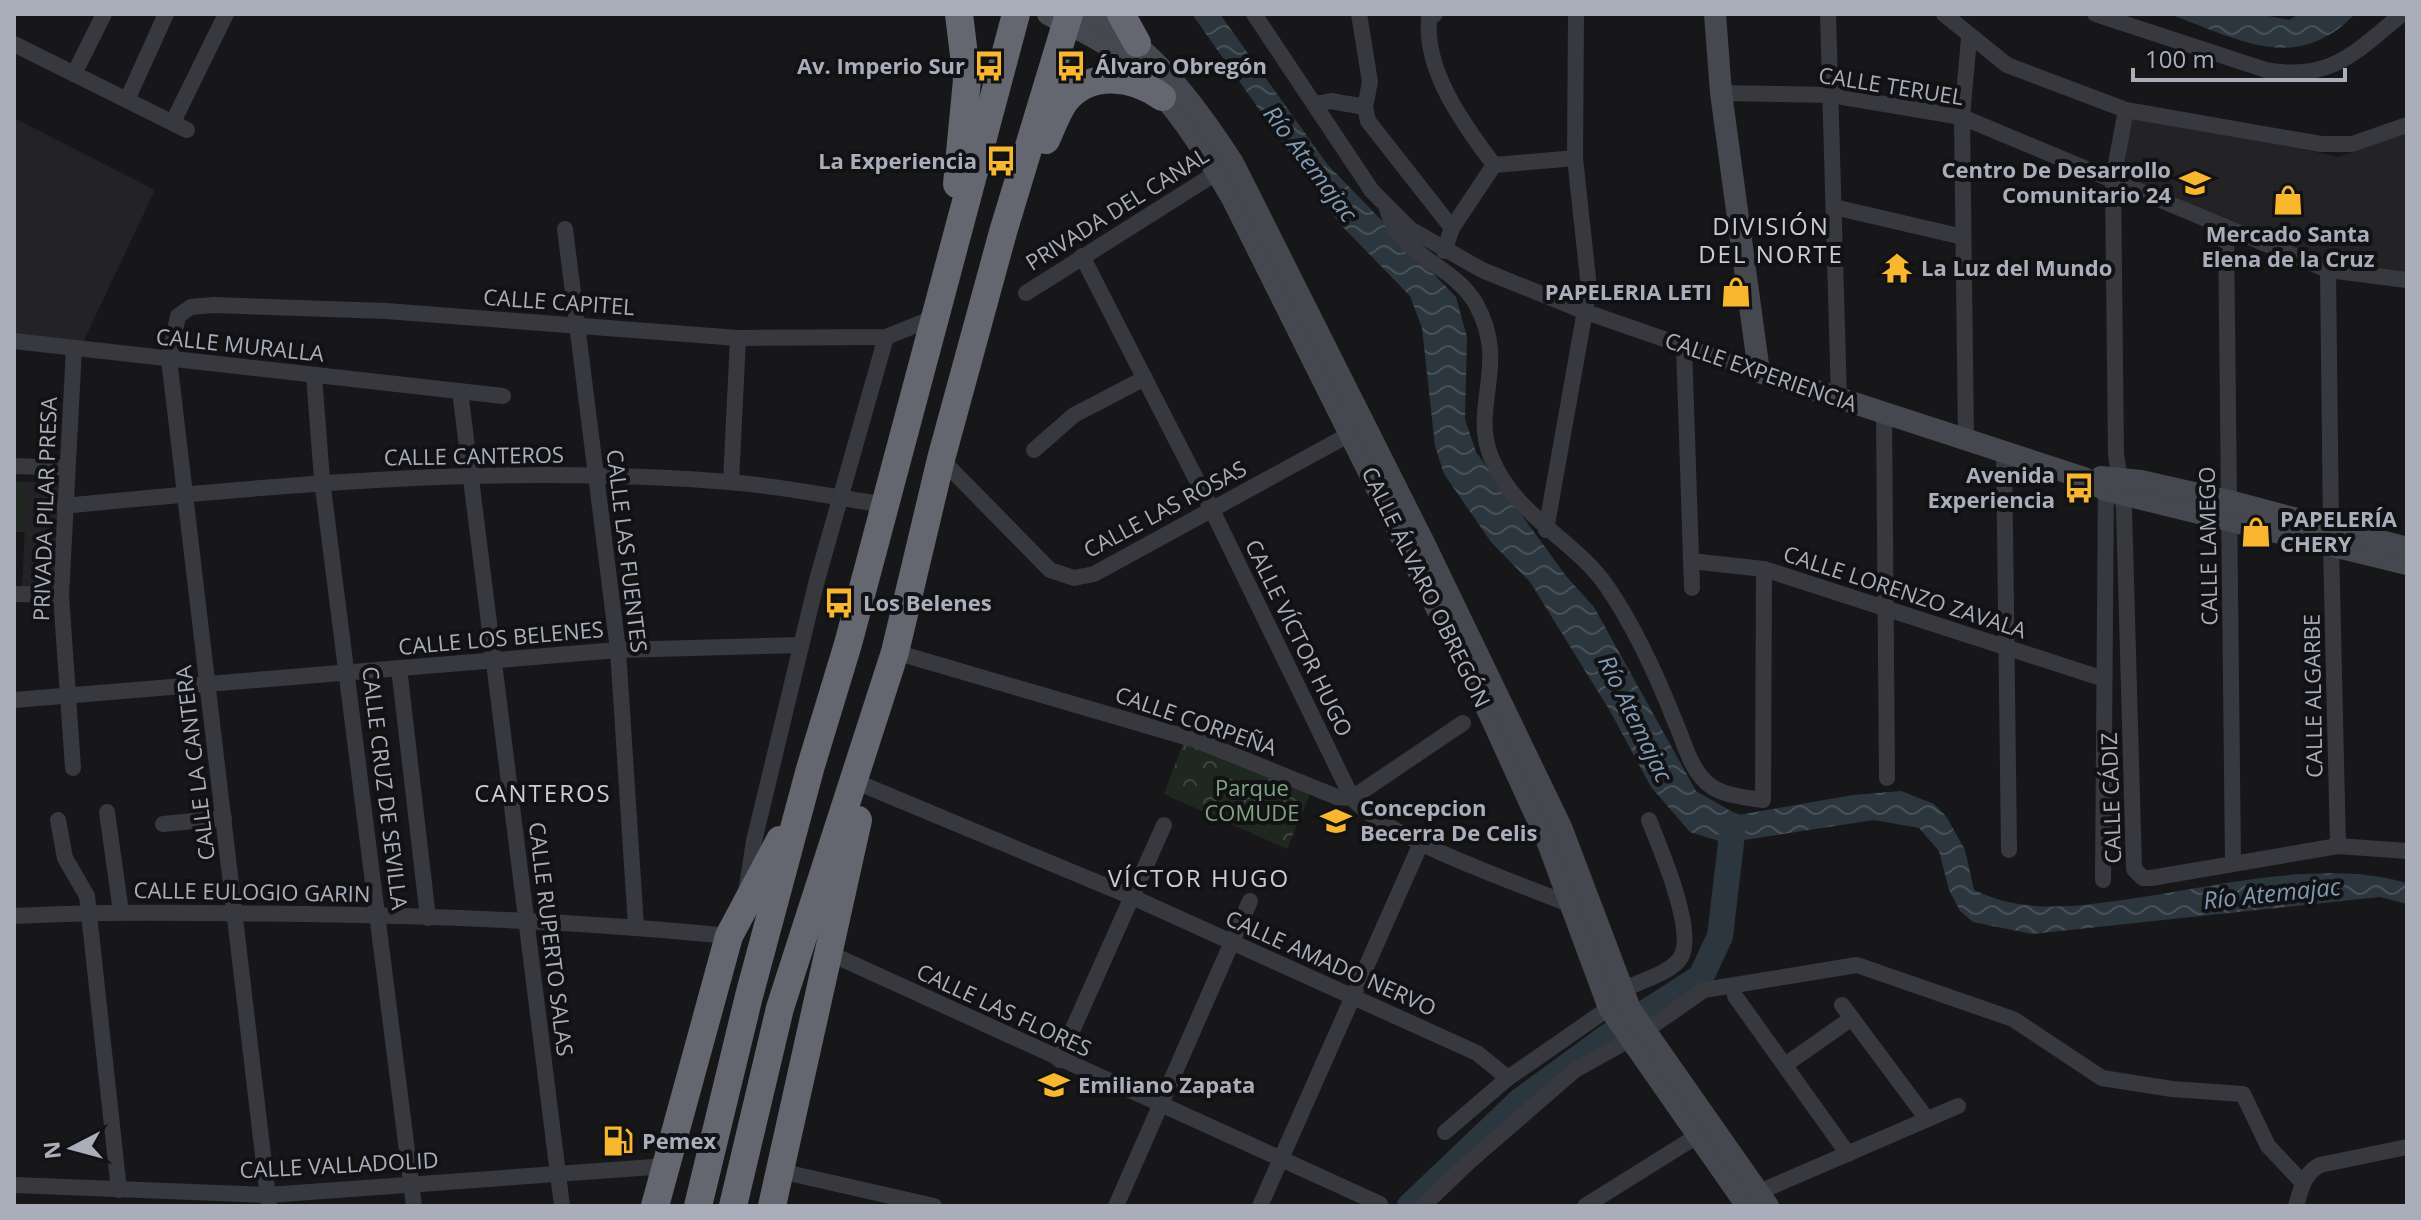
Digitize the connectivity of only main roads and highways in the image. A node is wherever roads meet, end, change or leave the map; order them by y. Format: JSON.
{"nodes":[{"id":1,"x":959,"y":14,"type":"edge"},
{"id":2,"x":1016,"y":14,"type":"edge"},
{"id":3,"x":1121,"y":14,"type":"edge"},
{"id":4,"x":1069,"y":16,"type":"edge"},
{"id":5,"x":1137,"y":43,"type":"road end"},
{"id":6,"x":1162,"y":97,"type":"road end"},
{"id":7,"x":1003,"y":232,"type":"junction"},
{"id":8,"x":957,"y":237,"type":"junction"},
{"id":9,"x":878,"y":709,"type":"junction"},
{"id":10,"x":810,"y":769,"type":"junction"},
{"id":11,"x":655,"y":1206,"type":"edge"},
{"id":12,"x":698,"y":1206,"type":"edge"},
{"id":13,"x":733,"y":1206,"type":"edge"},
{"id":14,"x":772,"y":1206,"type":"edge"}],
"edges":[{"from":1,"to":8,"type":"highway"},
{"from":2,"to":8,"type":"highway"},
{"from":3,"to":5,"type":"highway"},
{"from":4,"to":7,"type":"highway"},
{"from":6,"to":7,"type":"highway"},
{"from":7,"to":9,"type":"highway"},
{"from":8,"to":10,"type":"highway"},
{"from":9,"to":13,"type":"highway"},
{"from":9,"to":14,"type":"highway"},
{"from":10,"to":11,"type":"highway"},
{"from":10,"to":12,"type":"highway"}]}
